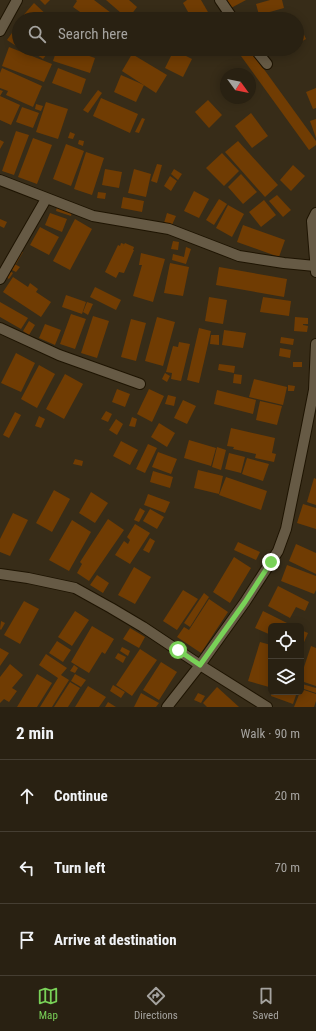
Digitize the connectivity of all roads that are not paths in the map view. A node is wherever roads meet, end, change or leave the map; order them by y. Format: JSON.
{"nodes":[{"id":1,"x":17,"y":0,"type":"edge"},
{"id":2,"x":220,"y":0,"type":"edge"},
{"id":3,"x":228,"y":12,"type":"edge"},
{"id":4,"x":0,"y":31,"type":"edge"},
{"id":5,"x":260,"y":56,"type":"edge"},
{"id":6,"x":266,"y":64,"type":"dead end"},
{"id":7,"x":0,"y":180,"type":"edge"},
{"id":8,"x":46,"y":199,"type":"junction"},
{"id":9,"x":316,"y":212,"type":"edge"},
{"id":10,"x":316,"y":266,"type":"edge"},
{"id":11,"x":316,"y":272,"type":"edge"},
{"id":12,"x":0,"y":279,"type":"edge"},
{"id":13,"x":0,"y":328,"type":"edge"},
{"id":14,"x":316,"y":344,"type":"edge"},
{"id":15,"x":315,"y":376,"type":"edge"},
{"id":16,"x":140,"y":384,"type":"dead end"},
{"id":17,"x":0,"y":574,"type":"edge"},
{"id":18,"x":200,"y":665,"type":"junction"},
{"id":19,"x":167,"y":707,"type":"edge"},
{"id":20,"x":268,"y":707,"type":"edge"}],
"edges":[{"from":1,"to":4,"type":"street"},
{"from":2,"to":3,"type":"street"},
{"from":5,"to":6,"type":"street"},
{"from":7,"to":8,"type":"street"},
{"from":8,"to":10,"type":"street"},
{"from":8,"to":12,"type":"street"},
{"from":9,"to":10,"type":"street"},
{"from":10,"to":11,"type":"street"},
{"from":13,"to":16,"type":"street"},
{"from":14,"to":15,"type":"street"},
{"from":15,"to":18,"type":"street"},
{"from":17,"to":18,"type":"street"},
{"from":18,"to":19,"type":"street"},
{"from":18,"to":20,"type":"street"}]}
